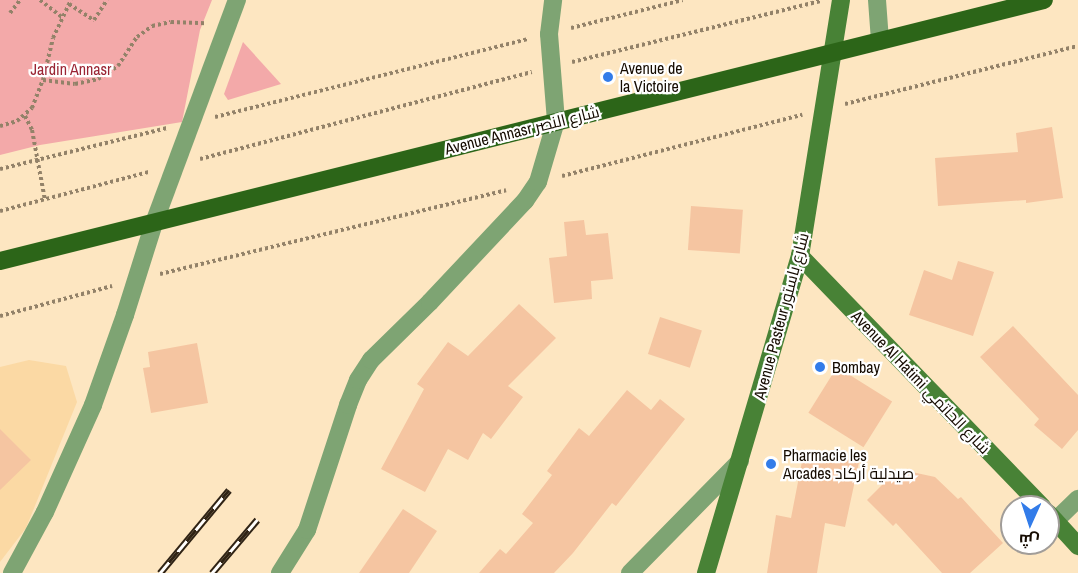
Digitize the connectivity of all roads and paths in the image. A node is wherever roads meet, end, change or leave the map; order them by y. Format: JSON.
{"nodes":[{"id":1,"x":21,"y":0,"type":"edge"},
{"id":2,"x":40,"y":0,"type":"edge"},
{"id":3,"x":107,"y":0,"type":"edge"},
{"id":4,"x":237,"y":0,"type":"edge"},
{"id":5,"x":553,"y":0,"type":"edge"},
{"id":6,"x":683,"y":0,"type":"edge"},
{"id":7,"x":824,"y":0,"type":"edge"},
{"id":8,"x":841,"y":0,"type":"edge"},
{"id":9,"x":877,"y":0,"type":"edge"},
{"id":10,"x":1044,"y":0,"type":"edge"},
{"id":11,"x":70,"y":2,"type":"edge"},
{"id":12,"x":10,"y":13,"type":"dead end"},
{"id":13,"x":62,"y":16,"type":"junction"},
{"id":14,"x":228,"y":25,"type":"junction"},
{"id":15,"x":549,"y":33,"type":"junction"},
{"id":16,"x":880,"y":41,"type":"junction"},
{"id":17,"x":831,"y":52,"type":"junction"},
{"id":18,"x":552,"y":67,"type":"junction"},
{"id":19,"x":43,"y":80,"type":"junction"},
{"id":20,"x":25,"y":116,"type":"junction"},
{"id":21,"x":556,"y":121,"type":"junction"},
{"id":22,"x":192,"y":123,"type":"junction"},
{"id":23,"x":0,"y":126,"type":"edge"},
{"id":24,"x":38,"y":160,"type":"junction"},
{"id":25,"x":176,"y":165,"type":"junction"},
{"id":26,"x":0,"y":169,"type":"edge"},
{"id":27,"x":45,"y":200,"type":"junction"},
{"id":28,"x":0,"y":211,"type":"edge"},
{"id":29,"x":154,"y":223,"type":"junction"},
{"id":30,"x":801,"y":256,"type":"junction"},
{"id":31,"x":0,"y":261,"type":"edge"},
{"id":32,"x":740,"y":461,"type":"junction"},
{"id":33,"x":1030,"y":495,"type":"edge"},
{"id":34,"x":1078,"y":499,"type":"edge"},
{"id":35,"x":1060,"y":511,"type":"edge"},
{"id":36,"x":1060,"y":526,"type":"edge"},
{"id":37,"x":1078,"y":546,"type":"edge"},
{"id":38,"x":12,"y":573,"type":"edge"},
{"id":39,"x":280,"y":573,"type":"edge"},
{"id":40,"x":630,"y":573,"type":"edge"},
{"id":41,"x":706,"y":573,"type":"edge"}],
"edges":[{"from":1,"to":12,"type":"path"},
{"from":2,"to":13,"type":"path"},
{"from":3,"to":11,"type":"path"},
{"from":4,"to":14,"type":"street"},
{"from":5,"to":15,"type":"street"},
{"from":6,"to":15,"type":"path"},
{"from":7,"to":18,"type":"path"},
{"from":8,"to":17,"type":"street","name":"Avenue Pasteur شارع باستور"},
{"from":9,"to":16,"type":"street"},
{"from":10,"to":16,"type":"main road","name":"Avenue Annasr شارع النصر"},
{"from":11,"to":13,"type":"path"},
{"from":13,"to":19,"type":"path"},
{"from":14,"to":19,"type":"path"},
{"from":14,"to":22,"type":"street"},
{"from":15,"to":18,"type":"street"},
{"from":15,"to":22,"type":"path"},
{"from":16,"to":17,"type":"main road","name":"Avenue Annasr شارع النصر"},
{"from":17,"to":21,"type":"main road","name":"Avenue Annasr شارع النصر"},
{"from":17,"to":30,"type":"street","name":"Avenue Pasteur شارع باستور"},
{"from":18,"to":21,"type":"street"},
{"from":18,"to":25,"type":"path"},
{"from":19,"to":20,"type":"path"},
{"from":20,"to":23,"type":"path"},
{"from":20,"to":24,"type":"path"},
{"from":21,"to":29,"type":"main road","name":"Avenue Annasr شارع النصر"},
{"from":21,"to":39,"type":"street"},
{"from":22,"to":24,"type":"path"},
{"from":22,"to":25,"type":"street"},
{"from":24,"to":26,"type":"path"},
{"from":24,"to":27,"type":"path"},
{"from":25,"to":27,"type":"path"},
{"from":25,"to":29,"type":"street"},
{"from":27,"to":28,"type":"path"},
{"from":29,"to":31,"type":"main road","name":"Avenue Annasr شارع النصر"},
{"from":29,"to":38,"type":"street"},
{"from":30,"to":32,"type":"street","name":"Avenue Pasteur شارع باستور"},
{"from":30,"to":33,"type":"street","name":"Avenue Al Hatimi شارع الحاتمي"},
{"from":32,"to":40,"type":"street"},
{"from":32,"to":41,"type":"street","name":"Avenue Pasteur شارع باستور"},
{"from":34,"to":35,"type":"street"},
{"from":36,"to":37,"type":"street"}]}
